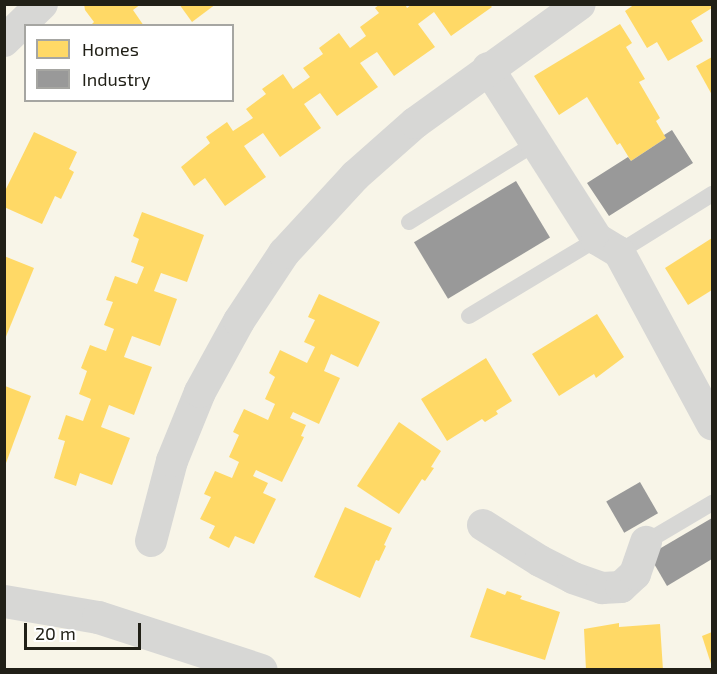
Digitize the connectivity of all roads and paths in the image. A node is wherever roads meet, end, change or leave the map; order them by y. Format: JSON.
{"nodes":[{"id":1,"x":42,"y":4,"type":"edge"},
{"id":2,"x":580,"y":4,"type":"edge"},
{"id":3,"x":4,"y":41,"type":"edge"},
{"id":4,"x":488,"y":68,"type":"junction"},
{"id":5,"x":536,"y":143,"type":"junction"},
{"id":6,"x":712,"y":194,"type":"edge"},
{"id":7,"x":410,"y":222,"type":"dead end"},
{"id":8,"x":608,"y":245,"type":"junction"},
{"id":9,"x":469,"y":316,"type":"dead end"},
{"id":10,"x":708,"y":410,"type":"edge"},
{"id":11,"x":712,"y":504,"type":"edge"},
{"id":12,"x":483,"y":525,"type":"dead end"},
{"id":13,"x":151,"y":541,"type":"dead end"},
{"id":14,"x":646,"y":542,"type":"joint"},
{"id":15,"x":4,"y":601,"type":"edge"},
{"id":16,"x":261,"y":669,"type":"edge"}],
"edges":[{"from":1,"to":3,"type":"street"},
{"from":2,"to":4,"type":"street"},
{"from":4,"to":5,"type":"street"},
{"from":4,"to":13,"type":"street"},
{"from":5,"to":7,"type":"lane"},
{"from":5,"to":8,"type":"street"},
{"from":6,"to":8,"type":"lane"},
{"from":8,"to":9,"type":"lane"},
{"from":8,"to":10,"type":"street"},
{"from":11,"to":14,"type":"lane"},
{"from":12,"to":14,"type":"street"},
{"from":15,"to":16,"type":"main road"}]}
